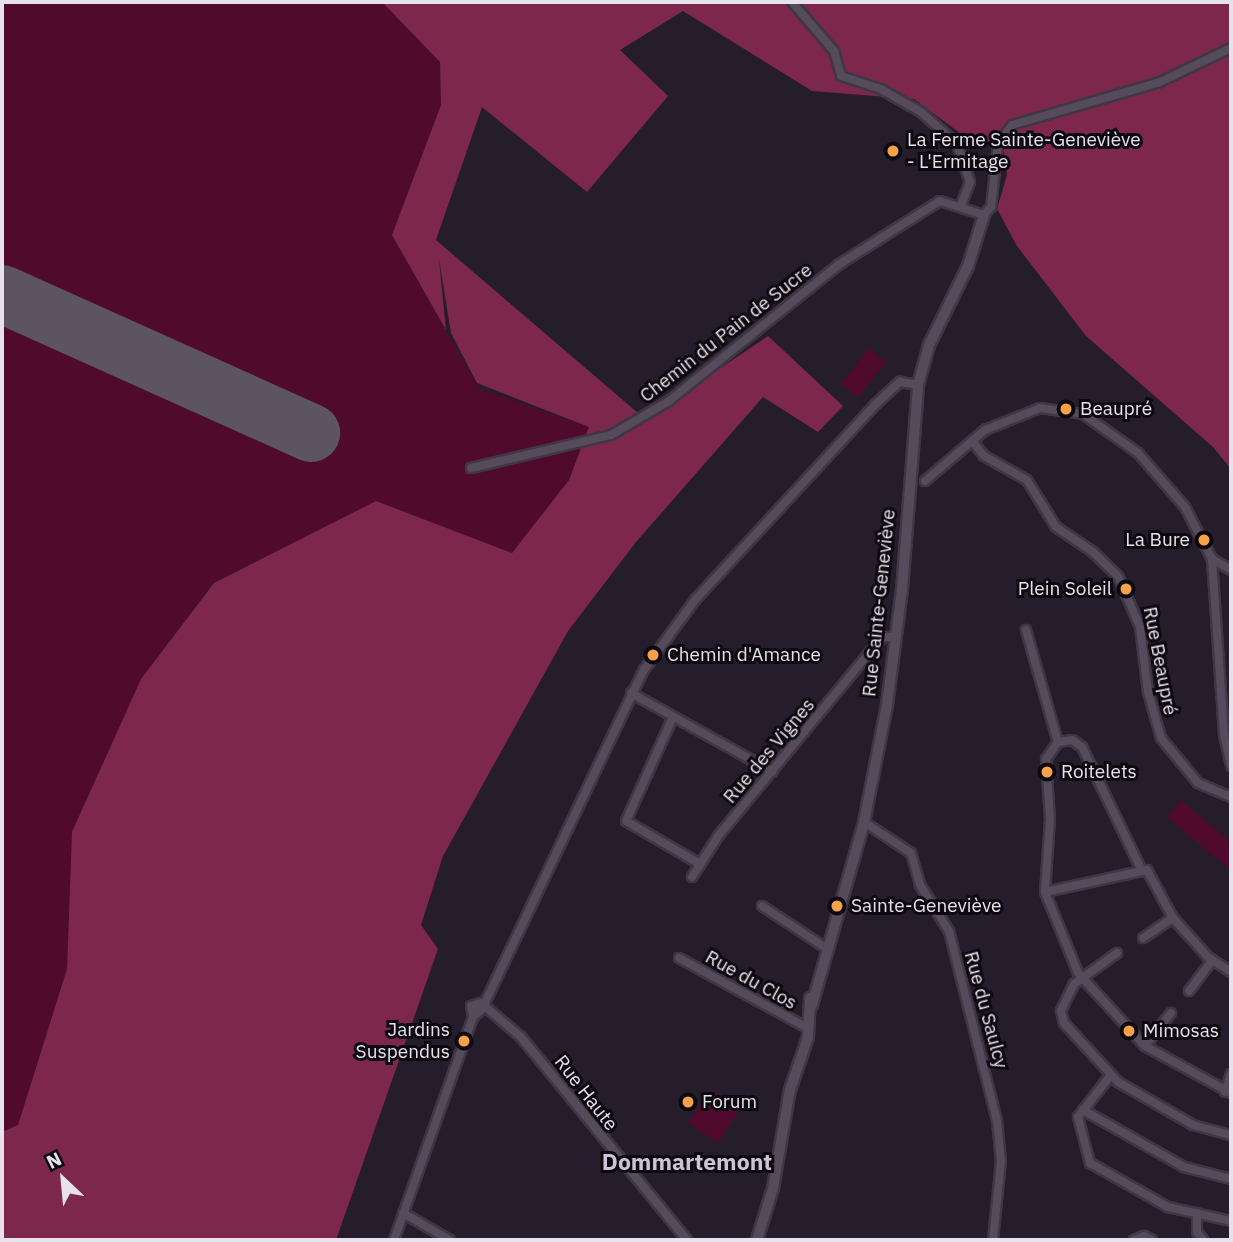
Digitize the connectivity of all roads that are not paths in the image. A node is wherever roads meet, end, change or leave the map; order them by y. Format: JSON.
{"nodes":[{"id":1,"x":792,"y":2,"type":"edge"},
{"id":2,"x":1231,"y":48,"type":"edge"},
{"id":3,"x":961,"y":206,"type":"junction"},
{"id":4,"x":984,"y":215,"type":"junction"},
{"id":5,"x":918,"y":384,"type":"junction"},
{"id":6,"x":972,"y":441,"type":"junction"},
{"id":7,"x":471,"y":468,"type":"dead end"},
{"id":8,"x":925,"y":481,"type":"dead end"},
{"id":9,"x":1212,"y":559,"type":"junction"},
{"id":10,"x":1231,"y":570,"type":"edge"},
{"id":11,"x":1026,"y":631,"type":"dead end"},
{"id":12,"x":893,"y":641,"type":"junction"},
{"id":13,"x":631,"y":693,"type":"junction"},
{"id":14,"x":673,"y":717,"type":"junction"},
{"id":15,"x":1058,"y":742,"type":"junction"},
{"id":16,"x":1230,"y":761,"type":"edge"},
{"id":17,"x":773,"y":772,"type":"junction"},
{"id":18,"x":1231,"y":797,"type":"edge"},
{"id":19,"x":864,"y":822,"type":"junction"},
{"id":20,"x":700,"y":864,"type":"junction"},
{"id":21,"x":1142,"y":871,"type":"junction"},
{"id":22,"x":692,"y":877,"type":"dead end"},
{"id":23,"x":1045,"y":892,"type":"junction"},
{"id":24,"x":762,"y":906,"type":"dead end"},
{"id":25,"x":1173,"y":918,"type":"junction"},
{"id":26,"x":1143,"y":938,"type":"dead end"},
{"id":27,"x":826,"y":948,"type":"junction"},
{"id":28,"x":1117,"y":953,"type":"dead end"},
{"id":29,"x":679,"y":958,"type":"dead end"},
{"id":30,"x":1212,"y":960,"type":"junction"},
{"id":31,"x":1231,"y":972,"type":"edge"},
{"id":32,"x":1081,"y":979,"type":"junction"},
{"id":33,"x":1189,"y":991,"type":"dead end"},
{"id":34,"x":481,"y":1003,"type":"junction"},
{"id":35,"x":1171,"y":1013,"type":"dead end"},
{"id":36,"x":809,"y":1029,"type":"junction"},
{"id":37,"x":1145,"y":1046,"type":"junction"},
{"id":38,"x":1231,"y":1074,"type":"edge"},
{"id":39,"x":1110,"y":1076,"type":"junction"},
{"id":40,"x":1228,"y":1092,"type":"edge"},
{"id":41,"x":1083,"y":1110,"type":"junction"},
{"id":42,"x":1231,"y":1135,"type":"edge"},
{"id":43,"x":1231,"y":1179,"type":"edge"},
{"id":44,"x":403,"y":1213,"type":"junction"},
{"id":45,"x":1197,"y":1213,"type":"junction"},
{"id":46,"x":1231,"y":1221,"type":"edge"},
{"id":47,"x":394,"y":1240,"type":"edge"},
{"id":48,"x":450,"y":1240,"type":"edge"},
{"id":49,"x":687,"y":1240,"type":"edge"},
{"id":50,"x":757,"y":1240,"type":"edge"},
{"id":51,"x":993,"y":1240,"type":"edge"},
{"id":52,"x":1134,"y":1240,"type":"edge"},
{"id":53,"x":1152,"y":1240,"type":"edge"},
{"id":54,"x":1203,"y":1240,"type":"edge"}],
"edges":[{"from":1,"to":3,"type":"street"},
{"from":2,"to":4,"type":"street"},
{"from":3,"to":4,"type":"street","name":"Chemin du Pain de Sucre"},
{"from":3,"to":7,"type":"street","name":"Chemin du Pain de Sucre"},
{"from":4,"to":5,"type":"street","name":"Rue Sainte-Geneviève"},
{"from":5,"to":12,"type":"street","name":"Rue Sainte-Geneviève"},
{"from":5,"to":13,"type":"street"},
{"from":6,"to":8,"type":"street"},
{"from":6,"to":9,"type":"street"},
{"from":6,"to":18,"type":"street","name":"Rue Beaupré"},
{"from":9,"to":10,"type":"street"},
{"from":9,"to":16,"type":"street"},
{"from":11,"to":15,"type":"street"},
{"from":12,"to":17,"type":"street","name":"Rue des Vignes"},
{"from":12,"to":19,"type":"street","name":"Rue Sainte-Geneviève"},
{"from":13,"to":14,"type":"street"},
{"from":13,"to":34,"type":"street"},
{"from":14,"to":17,"type":"street"},
{"from":14,"to":20,"type":"street"},
{"from":15,"to":21,"type":"street"},
{"from":15,"to":23,"type":"street"},
{"from":17,"to":20,"type":"street","name":"Rue des Vignes"},
{"from":19,"to":27,"type":"street","name":"Rue Sainte-Geneviève"},
{"from":19,"to":51,"type":"street","name":"Rue du Saulcy"},
{"from":20,"to":22,"type":"street","name":"Rue des Vignes"},
{"from":21,"to":23,"type":"street"},
{"from":21,"to":25,"type":"street"},
{"from":23,"to":32,"type":"street"},
{"from":24,"to":27,"type":"street"},
{"from":25,"to":26,"type":"street"},
{"from":25,"to":30,"type":"street"},
{"from":27,"to":36,"type":"street","name":"Rue Sainte-Geneviève"},
{"from":28,"to":32,"type":"street"},
{"from":29,"to":36,"type":"street","name":"Rue du Clos"},
{"from":30,"to":31,"type":"street"},
{"from":30,"to":33,"type":"street"},
{"from":32,"to":37,"type":"street"},
{"from":32,"to":39,"type":"street"},
{"from":34,"to":44,"type":"street"},
{"from":34,"to":49,"type":"street","name":"Rue Haute"},
{"from":35,"to":37,"type":"street"},
{"from":36,"to":50,"type":"street","name":"Rue Sainte-Geneviève"},
{"from":37,"to":40,"type":"street"},
{"from":38,"to":40,"type":"street"},
{"from":39,"to":41,"type":"street"},
{"from":39,"to":42,"type":"street"},
{"from":41,"to":43,"type":"street"},
{"from":41,"to":45,"type":"street"},
{"from":44,"to":47,"type":"street"},
{"from":44,"to":48,"type":"street"},
{"from":45,"to":46,"type":"street"},
{"from":45,"to":54,"type":"street"},
{"from":52,"to":53,"type":"street"}]}
